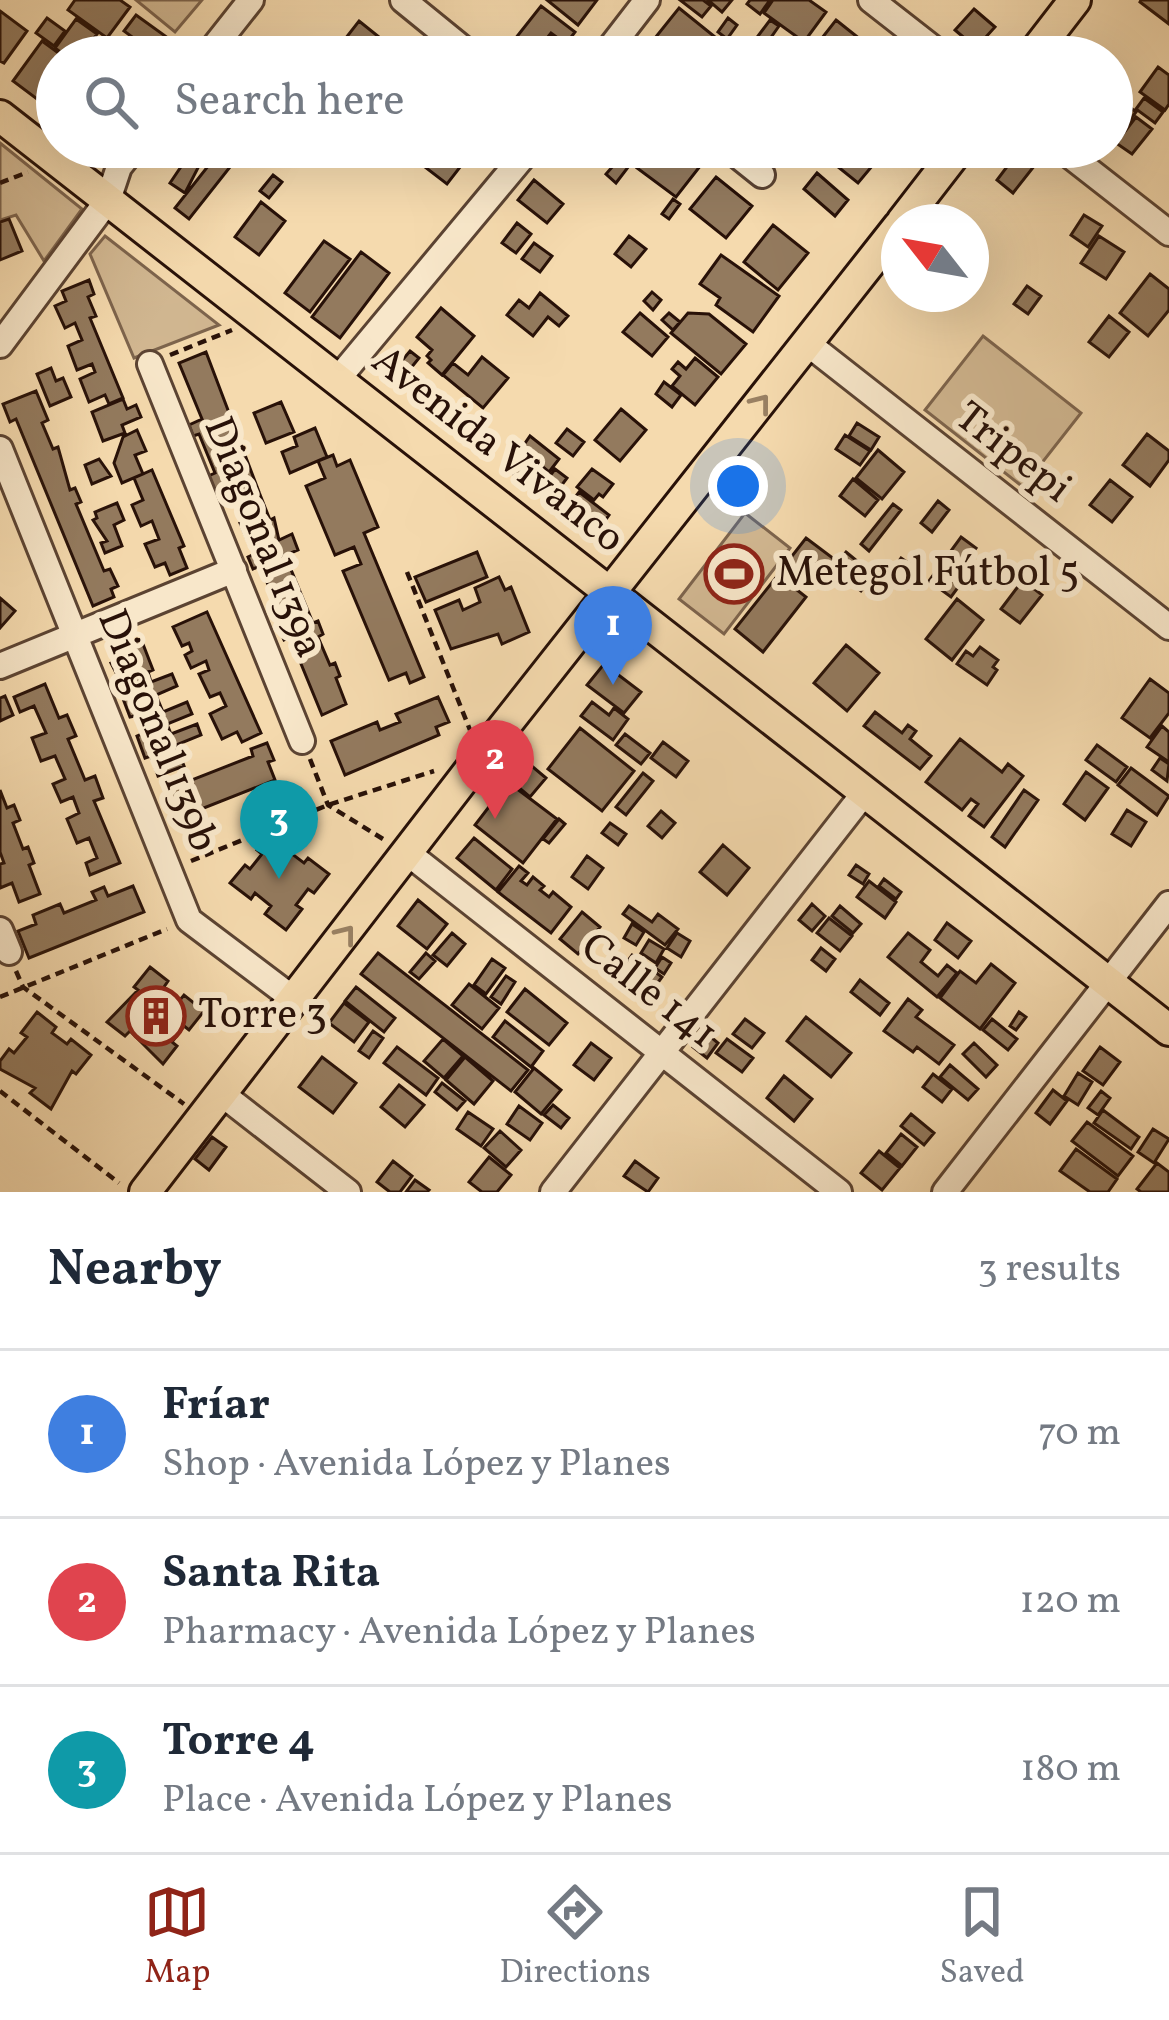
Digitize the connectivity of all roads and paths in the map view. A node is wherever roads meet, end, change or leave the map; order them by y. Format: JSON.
{"nodes":[{"id":1,"x":251,"y":0,"type":"edge"},
{"id":2,"x":403,"y":0,"type":"edge"},
{"id":3,"x":647,"y":0,"type":"edge"},
{"id":4,"x":872,"y":0,"type":"edge"},
{"id":5,"x":1075,"y":0,"type":"edge"},
{"id":6,"x":223,"y":36,"type":"edge"},
{"id":7,"x":447,"y":36,"type":"edge"},
{"id":8,"x":621,"y":36,"type":"edge"},
{"id":9,"x":917,"y":36,"type":"edge"},
{"id":10,"x":1047,"y":36,"type":"edge"},
{"id":11,"x":0,"y":116,"type":"edge"},
{"id":12,"x":36,"y":144,"type":"edge"},
{"id":13,"x":67,"y":168,"type":"edge"},
{"id":14,"x":119,"y":168,"type":"edge"},
{"id":15,"x":514,"y":168,"type":"edge"},
{"id":16,"x":753,"y":168,"type":"edge"},
{"id":17,"x":944,"y":168,"type":"edge"},
{"id":18,"x":1086,"y":168,"type":"edge"},
{"id":19,"x":762,"y":175,"type":"dead end"},
{"id":20,"x":108,"y":200,"type":"junction"},
{"id":21,"x":916,"y":204,"type":"edge"},
{"id":22,"x":1169,"y":233,"type":"edge"},
{"id":23,"x":881,"y":248,"type":"edge"},
{"id":24,"x":260,"y":319,"type":"junction"},
{"id":25,"x":807,"y":343,"type":"junction"},
{"id":26,"x":0,"y":345,"type":"edge"},
{"id":27,"x":150,"y":364,"type":"joint"},
{"id":28,"x":337,"y":380,"type":"junction"},
{"id":29,"x":0,"y":448,"type":"edge"},
{"id":30,"x":234,"y":570,"type":"junction"},
{"id":31,"x":406,"y":572,"type":"dead end"},
{"id":32,"x":612,"y":594,"type":"junction"},
{"id":33,"x":1169,"y":626,"type":"edge"},
{"id":34,"x":75,"y":635,"type":"junction"},
{"id":35,"x":0,"y":665,"type":"edge"},
{"id":36,"x":302,"y":740,"type":"joint"},
{"id":37,"x":481,"y":756,"type":"junction"},
{"id":38,"x":437,"y":770,"type":"dead end"},
{"id":39,"x":865,"y":792,"type":"junction"},
{"id":40,"x":328,"y":805,"type":"junction"},
{"id":41,"x":409,"y":854,"type":"junction"},
{"id":42,"x":169,"y":869,"type":"junction"},
{"id":43,"x":1169,"y":904,"type":"edge"},
{"id":44,"x":189,"y":920,"type":"junction"},
{"id":45,"x":4,"y":941,"type":"edge"},
{"id":46,"x":1108,"y":982,"type":"junction"},
{"id":47,"x":23,"y":987,"type":"junction"},
{"id":48,"x":0,"y":997,"type":"edge"},
{"id":49,"x":295,"y":1000,"type":"junction"},
{"id":50,"x":1169,"y":1030,"type":"edge"},
{"id":51,"x":662,"y":1053,"type":"junction"},
{"id":52,"x":0,"y":1091,"type":"edge"},
{"id":53,"x":213,"y":1106,"type":"junction"},
{"id":54,"x":132,"y":1192,"type":"edge"},
{"id":55,"x":145,"y":1192,"type":"edge"},
{"id":56,"x":348,"y":1192,"type":"edge"},
{"id":57,"x":553,"y":1192,"type":"edge"},
{"id":58,"x":839,"y":1192,"type":"edge"},
{"id":59,"x":945,"y":1192,"type":"edge"}],
"edges":[{"from":1,"to":6,"type":"street"},
{"from":2,"to":7,"type":"street"},
{"from":3,"to":8,"type":"street"},
{"from":4,"to":9,"type":"street"},
{"from":5,"to":10,"type":"main road"},
{"from":11,"to":12,"type":"main road","name":"Avenida Vivanco"},
{"from":13,"to":20,"type":"main road","name":"Avenida Vivanco"},
{"from":14,"to":20,"type":"street"},
{"from":15,"to":28,"type":"street"},
{"from":16,"to":19,"type":"street"},
{"from":17,"to":21,"type":"main road"},
{"from":18,"to":22,"type":"street"},
{"from":20,"to":24,"type":"main road","name":"Avenida Vivanco"},
{"from":20,"to":26,"type":"street"},
{"from":23,"to":25,"type":"main road"},
{"from":24,"to":27,"type":"path"},
{"from":24,"to":28,"type":"main road","name":"Avenida Vivanco"},
{"from":32,"to":25,"type":"main road","one_way":true},
{"from":25,"to":33,"type":"street","name":"Tripepi"},
{"from":27,"to":30,"type":"street","name":"Diagonal 139a"},
{"from":28,"to":32,"type":"main road","name":"Avenida Vivanco"},
{"from":29,"to":34,"type":"street","name":"Diagonal 139b"},
{"from":30,"to":34,"type":"street"},
{"from":30,"to":36,"type":"street","name":"Diagonal 139a"},
{"from":31,"to":37,"type":"path"},
{"from":32,"to":37,"type":"main road"},
{"from":32,"to":39,"type":"main road","name":"Avenida Vivanco"},
{"from":34,"to":35,"type":"street"},
{"from":34,"to":42,"type":"street","name":"Diagonal 139b"},
{"from":36,"to":40,"type":"path"},
{"from":37,"to":41,"type":"main road"},
{"from":38,"to":40,"type":"path"},
{"from":39,"to":46,"type":"main road","name":"Avenida Vivanco"},
{"from":39,"to":51,"type":"street"},
{"from":40,"to":41,"type":"path"},
{"from":40,"to":42,"type":"path"},
{"from":49,"to":41,"type":"main road","one_way":true},
{"from":41,"to":51,"type":"street","name":"Calle 141"},
{"from":42,"to":44,"type":"street","name":"Diagonal 139b"},
{"from":43,"to":46,"type":"street"},
{"from":44,"to":47,"type":"path"},
{"from":44,"to":49,"type":"street","name":"Diagonal 139b"},
{"from":45,"to":47,"type":"path"},
{"from":46,"to":50,"type":"main road","name":"Avenida Vivanco"},
{"from":46,"to":59,"type":"street"},
{"from":47,"to":48,"type":"path"},
{"from":47,"to":53,"type":"path"},
{"from":49,"to":53,"type":"main road"},
{"from":51,"to":57,"type":"street"},
{"from":51,"to":58,"type":"street","name":"Calle 141"},
{"from":52,"to":54,"type":"path"},
{"from":53,"to":55,"type":"main road"},
{"from":53,"to":56,"type":"street"}]}
